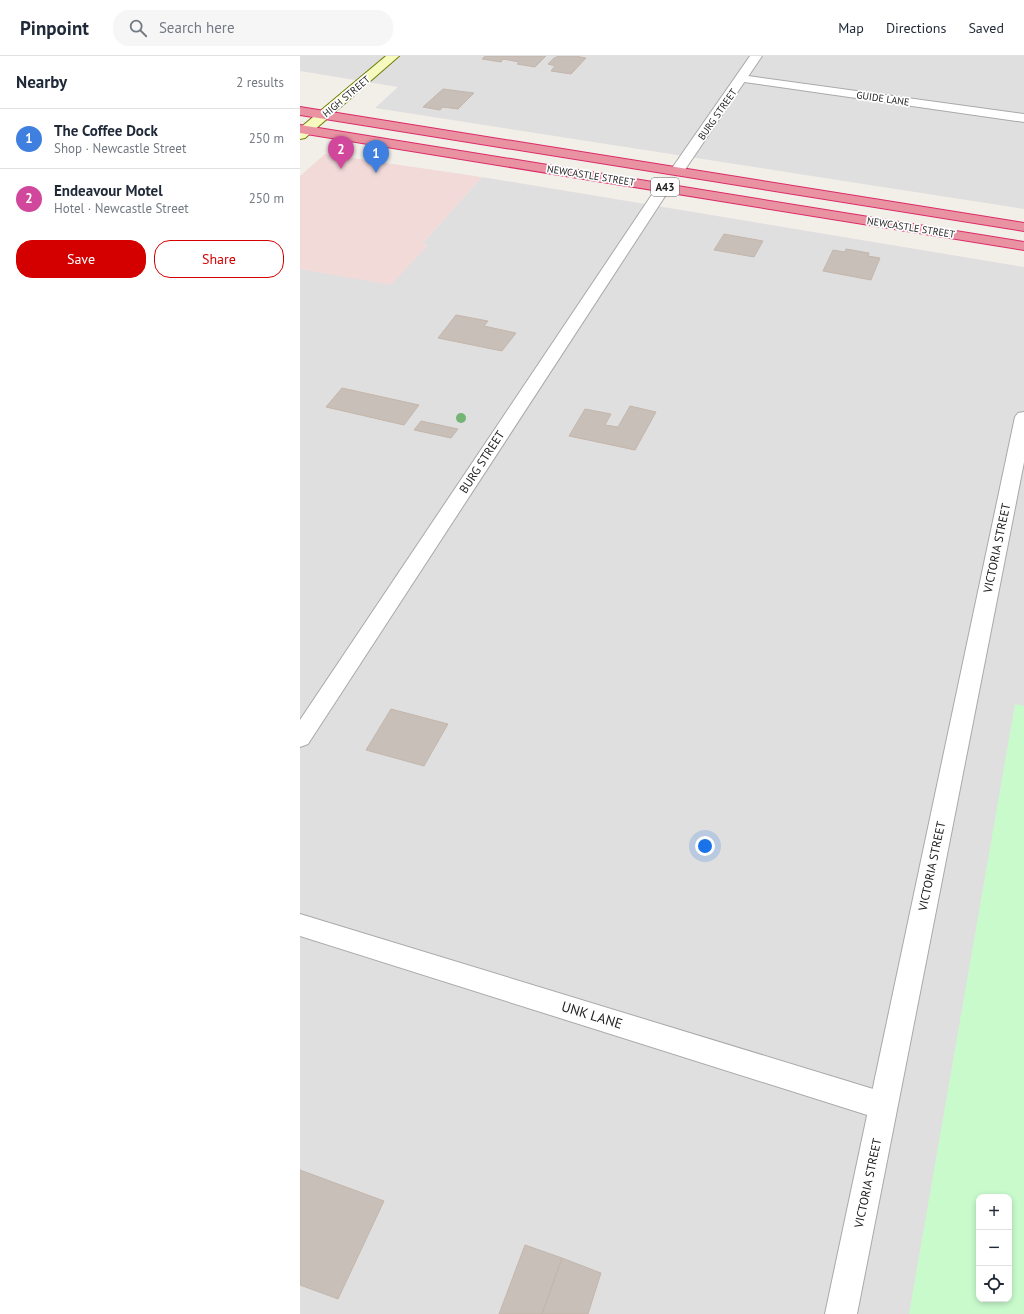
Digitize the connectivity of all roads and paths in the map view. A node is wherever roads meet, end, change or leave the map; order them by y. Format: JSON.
{"nodes":[{"id":1,"x":393,"y":56,"type":"edge"},
{"id":2,"x":756,"y":56,"type":"edge"},
{"id":3,"x":741,"y":79,"type":"junction"},
{"id":4,"x":300,"y":111,"type":"edge"},
{"id":5,"x":324,"y":115,"type":"junction"},
{"id":6,"x":1024,"y":118,"type":"edge"},
{"id":7,"x":302,"y":131,"type":"edge"},
{"id":8,"x":677,"y":171,"type":"junction"},
{"id":9,"x":664,"y":187,"type":"junction"},
{"id":10,"x":989,"y":222,"type":"junction"},
{"id":11,"x":1024,"y":227,"type":"edge"},
{"id":12,"x":1023,"y":243,"type":"edge"},
{"id":13,"x":1024,"y":417,"type":"edge"},
{"id":14,"x":300,"y":738,"type":"edge"},
{"id":15,"x":300,"y":924,"type":"edge"},
{"id":16,"x":883,"y":1106,"type":"junction"},
{"id":17,"x":841,"y":1314,"type":"edge"}],
"edges":[{"from":1,"to":5,"type":"main road","name":"HIGH STREET"},
{"from":2,"to":3,"type":"street","name":"BURG STREET"},
{"from":3,"to":6,"type":"lane","name":"GUIDE LANE"},
{"from":3,"to":8,"type":"street","name":"BURG STREET"},
{"from":4,"to":5,"type":"highway","name":"NEWCASTLE STREET","number":"A43"},
{"from":5,"to":7,"type":"main road","name":"HIGH STREET"},
{"from":5,"to":8,"type":"highway","name":"NEWCASTLE STREET","number":"A43"},
{"from":7,"to":9,"type":"highway","name":"NEWCASTLE STREET","number":"A43"},
{"from":8,"to":10,"type":"highway","name":"NEWCASTLE STREET","number":"A43"},
{"from":9,"to":12,"type":"highway","name":"NEWCASTLE STREET","number":"A43"},
{"from":9,"to":14,"type":"street","name":"BURG STREET"},
{"from":10,"to":11,"type":"highway","name":"NEWCASTLE STREET","number":"A43"},
{"from":10,"to":12,"type":"highway"},
{"from":13,"to":16,"type":"street","name":"VICTORIA STREET"},
{"from":15,"to":16,"type":"lane","name":"UNK LANE"},
{"from":16,"to":17,"type":"street","name":"VICTORIA STREET"}]}
